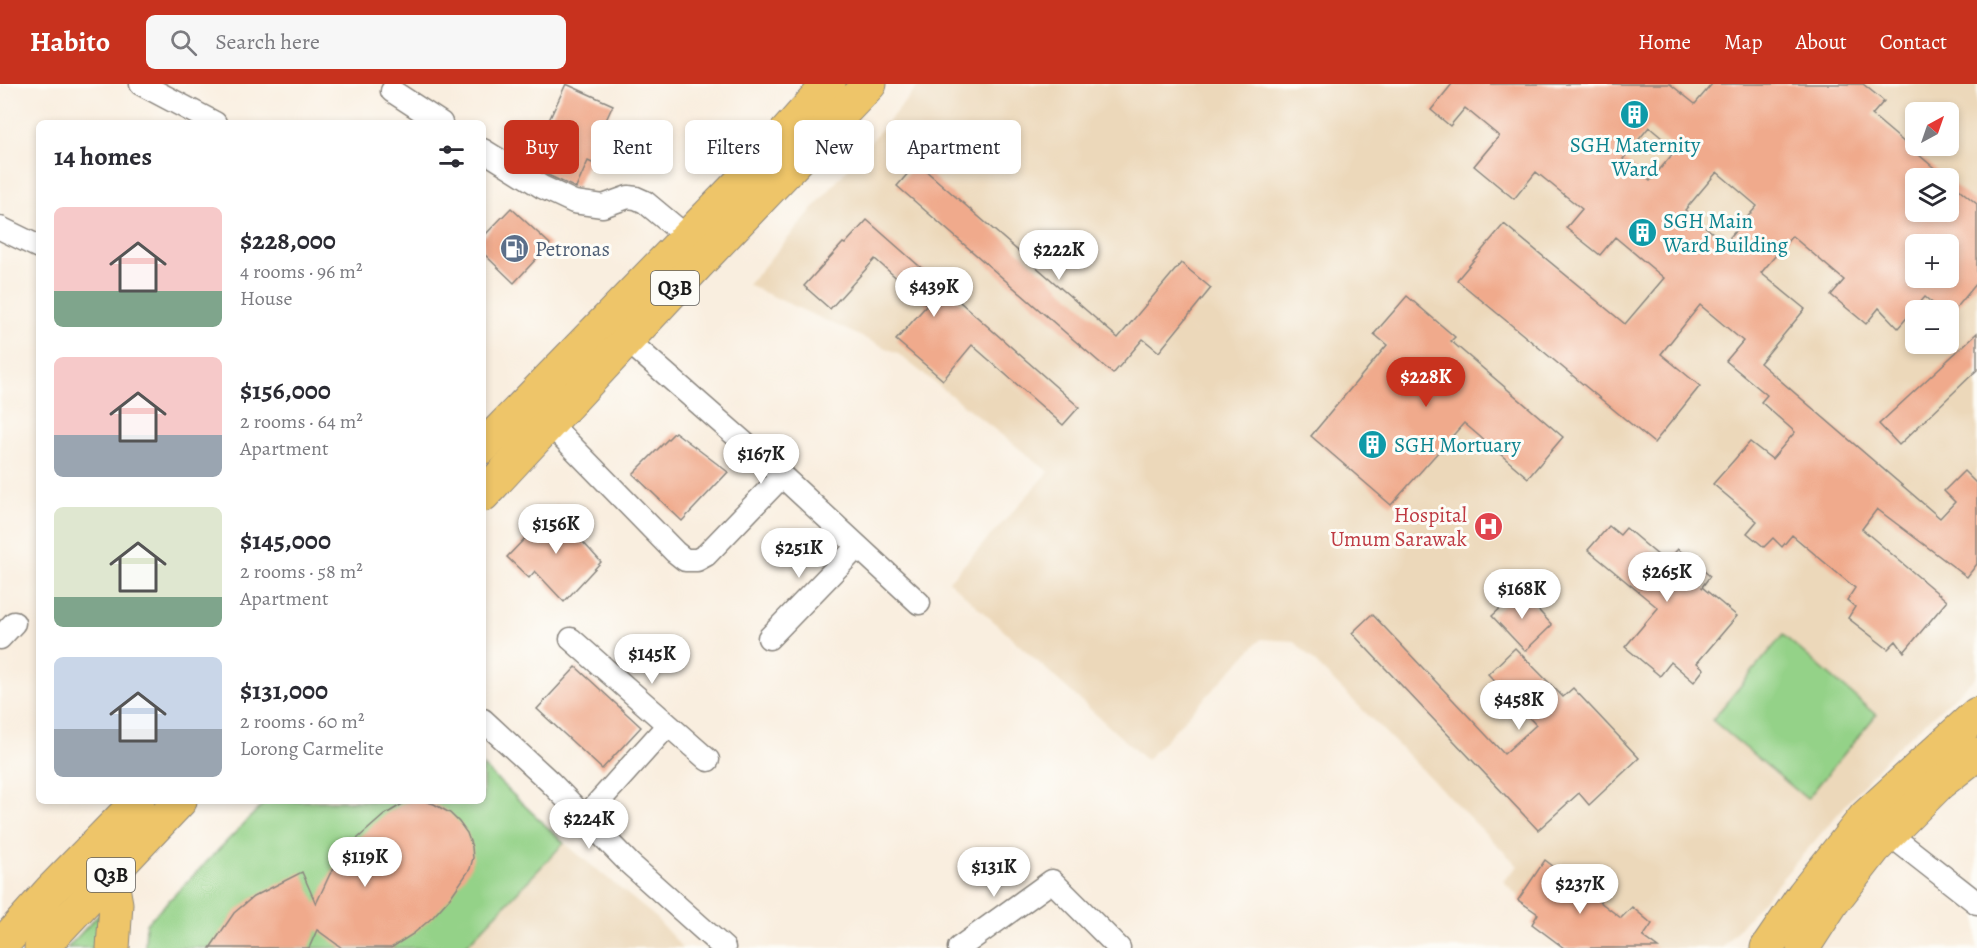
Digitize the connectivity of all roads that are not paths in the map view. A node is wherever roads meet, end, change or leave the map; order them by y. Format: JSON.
{"nodes":[{"id":1,"x":141,"y":84,"type":"edge"},
{"id":2,"x":870,"y":84,"type":"edge"},
{"id":3,"x":818,"y":90,"type":"edge"},
{"id":4,"x":392,"y":91,"type":"dead end"},
{"id":5,"x":209,"y":120,"type":"edge"},
{"id":6,"x":436,"y":120,"type":"edge"},
{"id":7,"x":486,"y":152,"type":"edge"},
{"id":8,"x":0,"y":228,"type":"edge"},
{"id":9,"x":687,"y":237,"type":"junction"},
{"id":10,"x":36,"y":246,"type":"edge"},
{"id":11,"x":627,"y":340,"type":"junction"},
{"id":12,"x":550,"y":424,"type":"junction"},
{"id":13,"x":486,"y":444,"type":"edge"},
{"id":14,"x":782,"y":476,"type":"junction"},
{"id":15,"x":486,"y":492,"type":"edge"},
{"id":16,"x":857,"y":547,"type":"junction"},
{"id":17,"x":920,"y":603,"type":"dead end"},
{"id":18,"x":769,"y":638,"type":"dead end"},
{"id":19,"x":571,"y":639,"type":"dead end"},
{"id":20,"x":1977,"y":714,"type":"edge"},
{"id":21,"x":486,"y":723,"type":"edge"},
{"id":22,"x":667,"y":726,"type":"junction"},
{"id":23,"x":1977,"y":754,"type":"edge"},
{"id":24,"x":708,"y":760,"type":"dead end"},
{"id":25,"x":135,"y":804,"type":"edge"},
{"id":26,"x":177,"y":804,"type":"edge"},
{"id":27,"x":585,"y":817,"type":"junction"},
{"id":28,"x":1889,"y":834,"type":"junction"},
{"id":29,"x":111,"y":876,"type":"junction"},
{"id":30,"x":51,"y":890,"type":"junction"},
{"id":31,"x":1977,"y":903,"type":"edge"},
{"id":32,"x":0,"y":914,"type":"edge"},
{"id":33,"x":0,"y":947,"type":"edge"},
{"id":34,"x":41,"y":948,"type":"edge"},
{"id":35,"x":113,"y":948,"type":"edge"},
{"id":36,"x":724,"y":948,"type":"edge"},
{"id":37,"x":959,"y":948,"type":"edge"},
{"id":38,"x":1119,"y":948,"type":"edge"},
{"id":39,"x":1767,"y":948,"type":"edge"},
{"id":40,"x":1803,"y":948,"type":"edge"}],
"edges":[{"from":1,"to":5,"type":"street"},
{"from":2,"to":11,"type":"main road","number":"Q3B"},
{"from":3,"to":9,"type":"main road"},
{"from":4,"to":6,"type":"street"},
{"from":7,"to":9,"type":"street"},
{"from":8,"to":10,"type":"street"},
{"from":9,"to":13,"type":"main road"},
{"from":11,"to":12,"type":"main road","number":"Q3B"},
{"from":11,"to":14,"type":"street"},
{"from":12,"to":14,"type":"street"},
{"from":12,"to":15,"type":"main road","number":"Q3B"},
{"from":14,"to":16,"type":"street"},
{"from":16,"to":17,"type":"street"},
{"from":16,"to":18,"type":"street"},
{"from":19,"to":22,"type":"street"},
{"from":20,"to":39,"type":"main road"},
{"from":21,"to":27,"type":"street"},
{"from":22,"to":24,"type":"street"},
{"from":22,"to":27,"type":"street"},
{"from":23,"to":28,"type":"main road"},
{"from":25,"to":30,"type":"main road"},
{"from":26,"to":29,"type":"main road","number":"Q3B"},
{"from":27,"to":36,"type":"street"},
{"from":28,"to":31,"type":"street"},
{"from":28,"to":40,"type":"main road"},
{"from":29,"to":34,"type":"main road","number":"Q3B"},
{"from":29,"to":35,"type":"main road"},
{"from":30,"to":32,"type":"main road"},
{"from":30,"to":33,"type":"main road"},
{"from":37,"to":38,"type":"street"}]}
